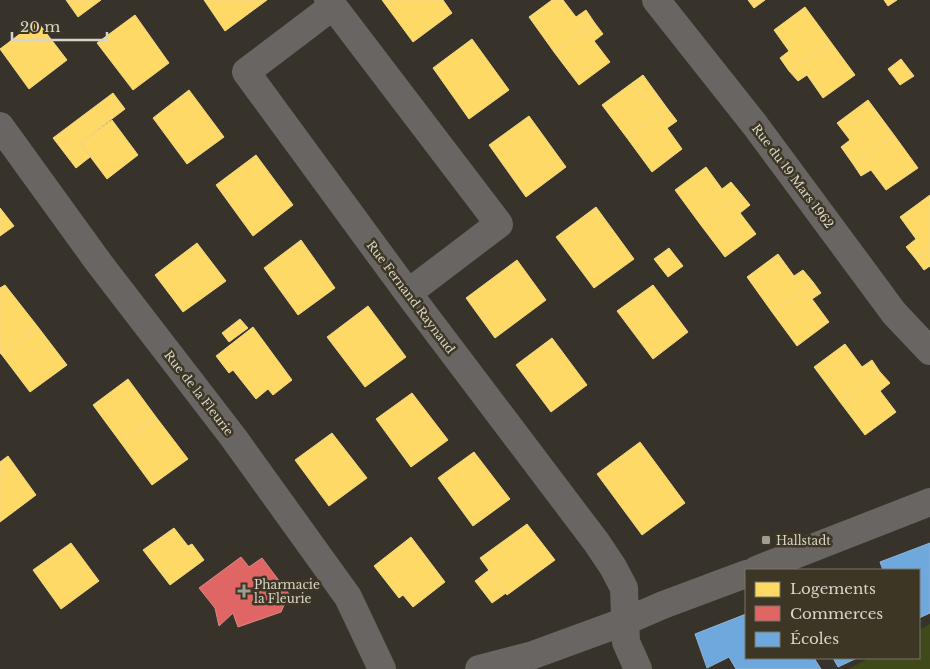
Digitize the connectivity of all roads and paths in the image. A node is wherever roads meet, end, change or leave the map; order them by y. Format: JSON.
{"nodes":[{"id":1,"x":656,"y":0,"type":"edge"},
{"id":2,"x":330,"y":3,"type":"edge"},
{"id":3,"x":0,"y":126,"type":"edge"},
{"id":4,"x":408,"y":293,"type":"junction"},
{"id":5,"x":930,"y":351,"type":"edge"},
{"id":6,"x":930,"y":502,"type":"edge"},
{"id":7,"x":759,"y":569,"type":"edge"},
{"id":8,"x":745,"y":574,"type":"edge"},
{"id":9,"x":626,"y":621,"type":"junction"},
{"id":10,"x":535,"y":662,"type":"edge"},
{"id":11,"x":382,"y":669,"type":"edge"},
{"id":12,"x":478,"y":669,"type":"edge"},
{"id":13,"x":638,"y":669,"type":"edge"}],
"edges":[{"from":1,"to":5,"type":"street","name":"Rue du 19 Mars 1962"},
{"from":2,"to":4,"type":"street","name":"Rue Fernand Raynaud"},
{"from":2,"to":4,"type":"street"},
{"from":3,"to":11,"type":"street","name":"Rue de la Fleurie"},
{"from":4,"to":9,"type":"street","name":"Rue Fernand Raynaud"},
{"from":6,"to":7,"type":"street"},
{"from":8,"to":9,"type":"street"},
{"from":9,"to":10,"type":"street"},
{"from":9,"to":13,"type":"street","name":"Rue Fernand Raynaud"},
{"from":10,"to":12,"type":"street"}]}
